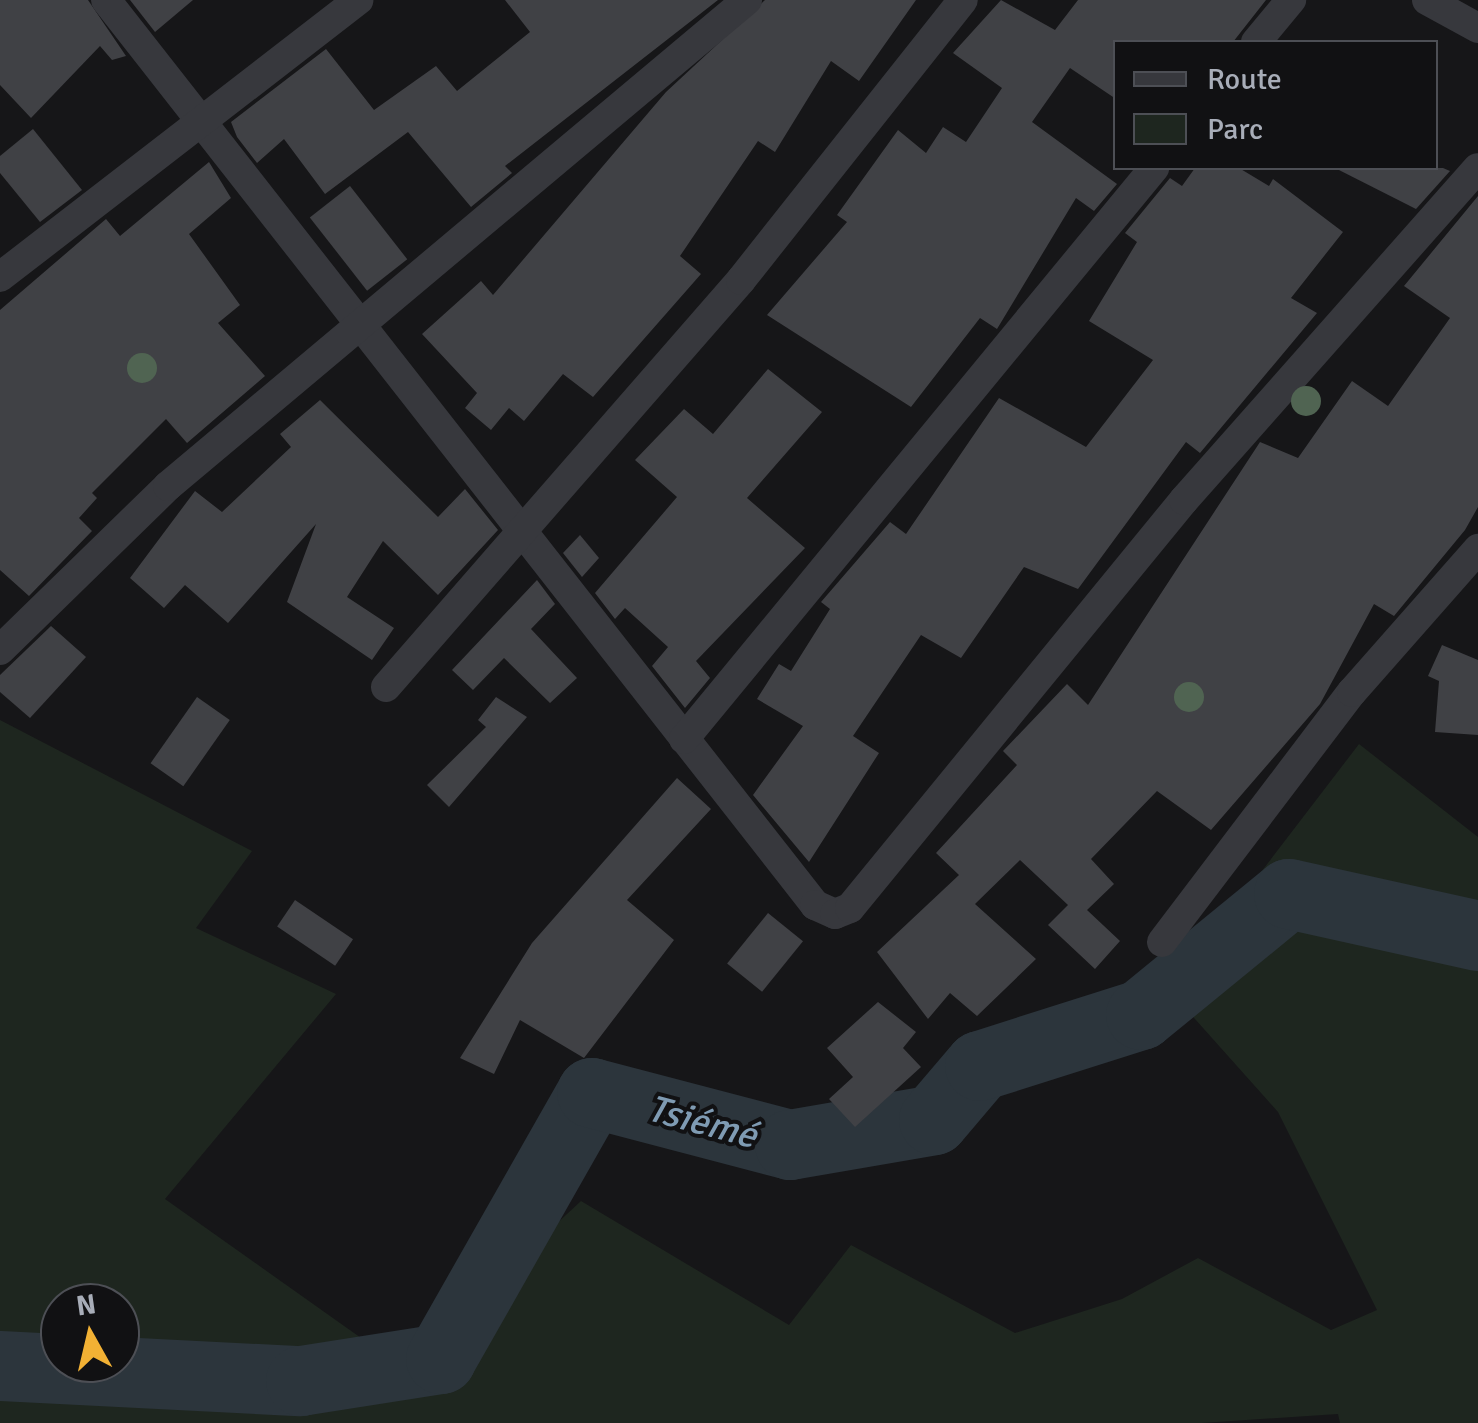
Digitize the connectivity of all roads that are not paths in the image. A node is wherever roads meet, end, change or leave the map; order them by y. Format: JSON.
{"nodes":[{"id":1,"x":106,"y":0,"type":"edge"},
{"id":2,"x":358,"y":0,"type":"edge"},
{"id":3,"x":747,"y":0,"type":"edge"},
{"id":4,"x":962,"y":0,"type":"edge"},
{"id":5,"x":1291,"y":0,"type":"edge"},
{"id":6,"x":1427,"y":0,"type":"edge"},
{"id":7,"x":1478,"y":28,"type":"edge"},
{"id":8,"x":1258,"y":40,"type":"edge"},
{"id":9,"x":199,"y":118,"type":"junction"},
{"id":10,"x":1478,"y":168,"type":"edge"},
{"id":11,"x":1152,"y":170,"type":"edge"},
{"id":12,"x":0,"y":277,"type":"edge"},
{"id":13,"x":363,"y":319,"type":"junction"},
{"id":14,"x":522,"y":527,"type":"junction"},
{"id":15,"x":1478,"y":549,"type":"edge"},
{"id":16,"x":0,"y":650,"type":"edge"},
{"id":17,"x":386,"y":687,"type":"dead end"},
{"id":18,"x":684,"y":738,"type":"junction"},
{"id":19,"x":1162,"y":942,"type":"dead end"}],
"edges":[{"from":1,"to":9,"type":"street"},
{"from":2,"to":9,"type":"street"},
{"from":3,"to":13,"type":"street"},
{"from":4,"to":14,"type":"street"},
{"from":5,"to":8,"type":"street"},
{"from":6,"to":7,"type":"street"},
{"from":9,"to":12,"type":"street"},
{"from":9,"to":13,"type":"street"},
{"from":10,"to":18,"type":"street"},
{"from":11,"to":18,"type":"street"},
{"from":13,"to":14,"type":"street"},
{"from":13,"to":16,"type":"street"},
{"from":14,"to":17,"type":"street"},
{"from":14,"to":18,"type":"street"},
{"from":15,"to":19,"type":"street"}]}
